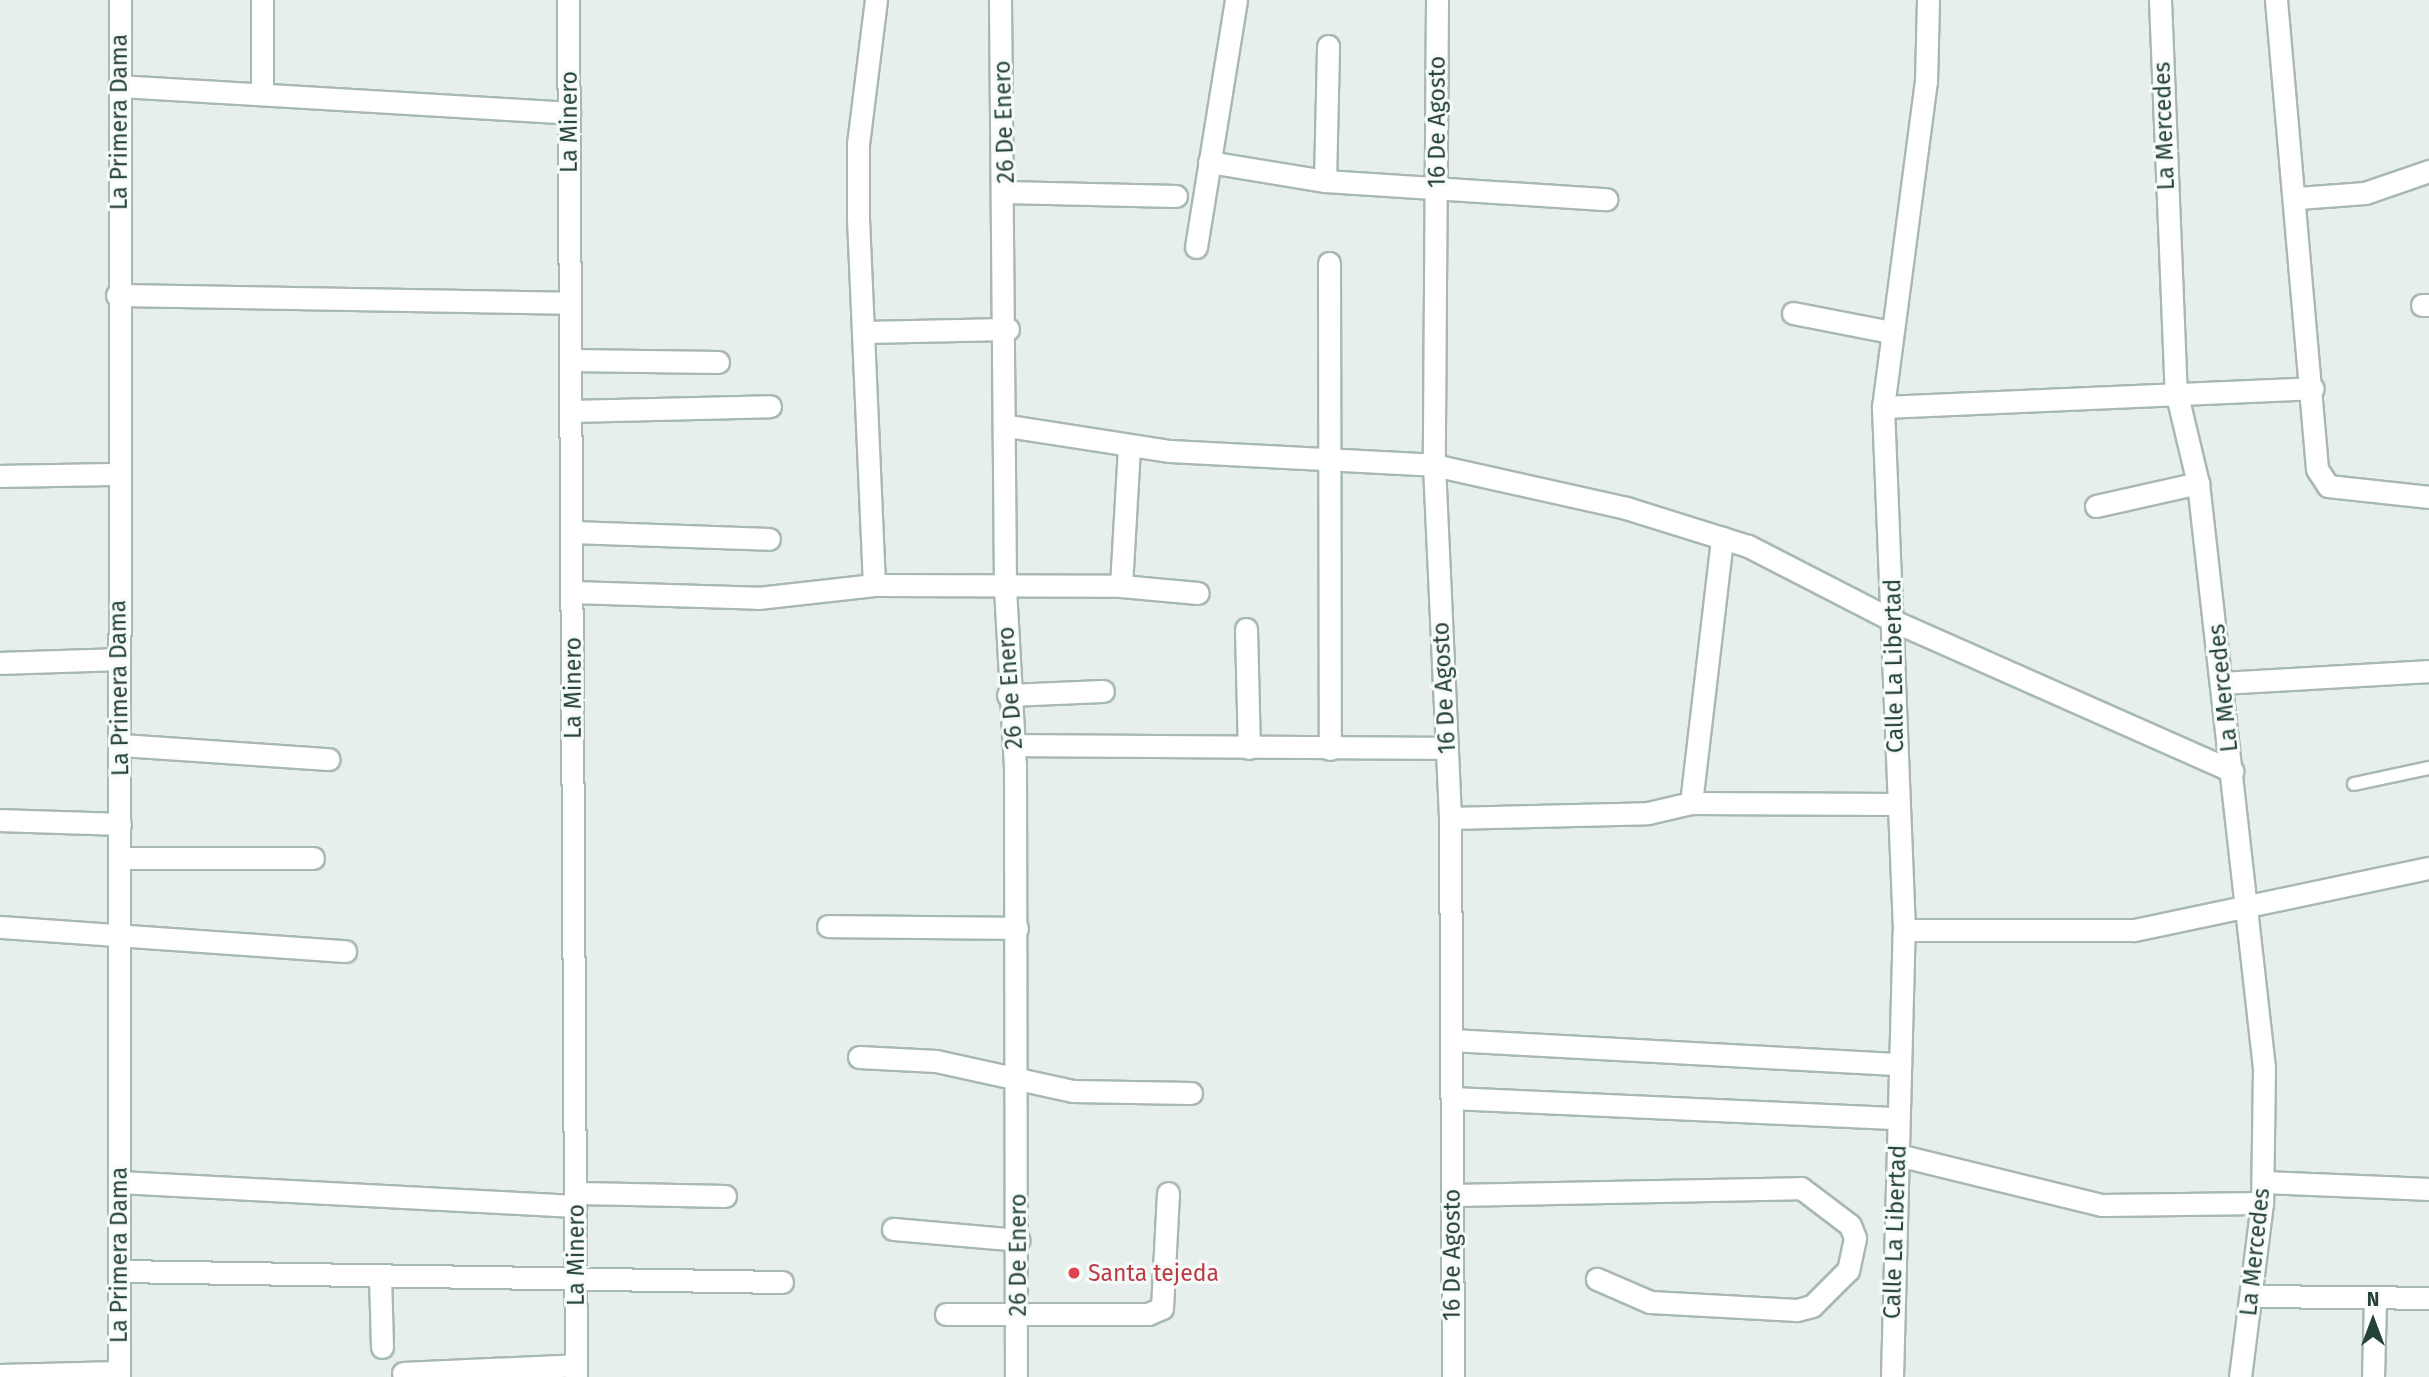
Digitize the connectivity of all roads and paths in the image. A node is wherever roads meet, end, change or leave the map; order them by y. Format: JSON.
{"nodes":[{"id":1,"x":120,"y":0,"type":"edge"},
{"id":2,"x":262,"y":0,"type":"edge"},
{"id":3,"x":568,"y":0,"type":"edge"},
{"id":4,"x":876,"y":0,"type":"edge"},
{"id":5,"x":1000,"y":0,"type":"edge"},
{"id":6,"x":1236,"y":0,"type":"edge"},
{"id":7,"x":1437,"y":0,"type":"edge"},
{"id":8,"x":1928,"y":0,"type":"edge"},
{"id":9,"x":2160,"y":0,"type":"edge"},
{"id":10,"x":2276,"y":0,"type":"edge"},
{"id":11,"x":1328,"y":46,"type":"dead end"},
{"id":12,"x":119,"y":86,"type":"junction"},
{"id":13,"x":262,"y":94,"type":"junction"},
{"id":14,"x":569,"y":113,"type":"junction"},
{"id":15,"x":1209,"y":163,"type":"junction"},
{"id":16,"x":2429,"y":171,"type":"edge"},
{"id":17,"x":1325,"y":181,"type":"junction"},
{"id":18,"x":1438,"y":185,"type":"junction"},
{"id":19,"x":1006,"y":192,"type":"junction"},
{"id":20,"x":1176,"y":196,"type":"dead end"},
{"id":21,"x":2298,"y":198,"type":"junction"},
{"id":22,"x":1606,"y":199,"type":"dead end"},
{"id":23,"x":1196,"y":247,"type":"dead end"},
{"id":24,"x":1329,"y":263,"type":"dead end"},
{"id":25,"x":117,"y":295,"type":"junction"},
{"id":26,"x":570,"y":303,"type":"junction"},
{"id":27,"x":1793,"y":313,"type":"dead end"},
{"id":28,"x":1008,"y":329,"type":"junction"},
{"id":29,"x":863,"y":332,"type":"junction"},
{"id":30,"x":1891,"y":332,"type":"junction"},
{"id":31,"x":570,"y":360,"type":"junction"},
{"id":32,"x":718,"y":362,"type":"dead end"},
{"id":33,"x":2313,"y":388,"type":"junction"},
{"id":34,"x":2176,"y":391,"type":"junction"},
{"id":35,"x":770,"y":406,"type":"dead end"},
{"id":36,"x":1883,"y":407,"type":"junction"},
{"id":37,"x":571,"y":411,"type":"junction"},
{"id":38,"x":1008,"y":426,"type":"junction"},
{"id":39,"x":1129,"y":446,"type":"junction"},
{"id":40,"x":1327,"y":463,"type":"junction"},
{"id":41,"x":1434,"y":465,"type":"junction"},
{"id":42,"x":116,"y":474,"type":"junction"},
{"id":43,"x":0,"y":476,"type":"edge"},
{"id":44,"x":2198,"y":483,"type":"junction"},
{"id":45,"x":2429,"y":497,"type":"edge"},
{"id":46,"x":2096,"y":506,"type":"dead end"},
{"id":47,"x":572,"y":532,"type":"junction"},
{"id":48,"x":1722,"y":538,"type":"junction"},
{"id":49,"x":769,"y":539,"type":"dead end"},
{"id":50,"x":874,"y":585,"type":"junction"},
{"id":51,"x":1121,"y":586,"type":"junction"},
{"id":52,"x":1005,"y":588,"type":"junction"},
{"id":53,"x":572,"y":592,"type":"junction"},
{"id":54,"x":1198,"y":593,"type":"dead end"},
{"id":55,"x":1896,"y":622,"type":"junction"},
{"id":56,"x":1246,"y":629,"type":"dead end"},
{"id":57,"x":119,"y":659,"type":"junction"},
{"id":58,"x":0,"y":663,"type":"edge"},
{"id":59,"x":2429,"y":671,"type":"edge"},
{"id":60,"x":2223,"y":683,"type":"junction"},
{"id":61,"x":1102,"y":691,"type":"dead end"},
{"id":62,"x":1008,"y":695,"type":"junction"},
{"id":63,"x":121,"y":745,"type":"junction"},
{"id":64,"x":1014,"y":745,"type":"junction"},
{"id":65,"x":1249,"y":748,"type":"junction"},
{"id":66,"x":1447,"y":748,"type":"junction"},
{"id":67,"x":1330,"y":749,"type":"junction"},
{"id":68,"x":329,"y":759,"type":"dead end"},
{"id":69,"x":2429,"y":768,"type":"edge"},
{"id":70,"x":2232,"y":771,"type":"junction"},
{"id":71,"x":2354,"y":784,"type":"dead end"},
{"id":72,"x":1690,"y":803,"type":"junction"},
{"id":73,"x":1897,"y":804,"type":"junction"},
{"id":74,"x":1450,"y":818,"type":"junction"},
{"id":75,"x":0,"y":820,"type":"edge"},
{"id":76,"x":120,"y":824,"type":"junction"},
{"id":77,"x":120,"y":858,"type":"junction"},
{"id":78,"x":313,"y":858,"type":"dead end"},
{"id":79,"x":2429,"y":868,"type":"edge"},
{"id":80,"x":2248,"y":901,"type":"junction"},
{"id":81,"x":828,"y":926,"type":"dead end"},
{"id":82,"x":0,"y":927,"type":"edge"},
{"id":83,"x":1017,"y":928,"type":"junction"},
{"id":84,"x":1904,"y":930,"type":"junction"},
{"id":85,"x":120,"y":935,"type":"junction"},
{"id":86,"x":345,"y":951,"type":"dead end"},
{"id":87,"x":1451,"y":1040,"type":"junction"},
{"id":88,"x":859,"y":1056,"type":"dead end"},
{"id":89,"x":1900,"y":1064,"type":"junction"},
{"id":90,"x":1018,"y":1076,"type":"junction"},
{"id":91,"x":1191,"y":1093,"type":"dead end"},
{"id":92,"x":1452,"y":1098,"type":"junction"},
{"id":93,"x":1899,"y":1118,"type":"junction"},
{"id":94,"x":1898,"y":1155,"type":"junction"},
{"id":95,"x":119,"y":1182,"type":"junction"},
{"id":96,"x":2263,"y":1182,"type":"junction"},
{"id":97,"x":2429,"y":1189,"type":"edge"},
{"id":98,"x":1168,"y":1193,"type":"dead end"},
{"id":99,"x":1452,"y":1195,"type":"junction"},
{"id":100,"x":725,"y":1196,"type":"dead end"},
{"id":101,"x":575,"y":1200,"type":"junction"},
{"id":102,"x":2262,"y":1203,"type":"junction"},
{"id":103,"x":893,"y":1229,"type":"dead end"},
{"id":104,"x":1019,"y":1240,"type":"junction"},
{"id":105,"x":119,"y":1271,"type":"junction"},
{"id":106,"x":380,"y":1275,"type":"junction"},
{"id":107,"x":576,"y":1277,"type":"junction"},
{"id":108,"x":1597,"y":1279,"type":"dead end"},
{"id":109,"x":782,"y":1282,"type":"dead end"},
{"id":110,"x":2252,"y":1296,"type":"junction"},
{"id":111,"x":2375,"y":1298,"type":"junction"},
{"id":112,"x":2429,"y":1298,"type":"edge"},
{"id":113,"x":946,"y":1314,"type":"dead end"},
{"id":114,"x":1018,"y":1315,"type":"junction"},
{"id":115,"x":382,"y":1347,"type":"dead end"},
{"id":116,"x":576,"y":1371,"type":"edge"},
{"id":117,"x":403,"y":1373,"type":"dead end"},
{"id":118,"x":119,"y":1374,"type":"edge"},
{"id":119,"x":0,"y":1375,"type":"edge"},
{"id":120,"x":1016,"y":1377,"type":"edge"},
{"id":121,"x":1453,"y":1377,"type":"edge"},
{"id":122,"x":1892,"y":1377,"type":"edge"},
{"id":123,"x":2240,"y":1377,"type":"edge"},
{"id":124,"x":2373,"y":1377,"type":"edge"}],
"edges":[{"from":1,"to":12,"type":"street","name":"La Primera Dama"},
{"from":2,"to":13,"type":"street"},
{"from":3,"to":14,"type":"street","name":"La Minero"},
{"from":4,"to":29,"type":"street"},
{"from":5,"to":19,"type":"street","name":"26 De Enero"},
{"from":6,"to":15,"type":"street"},
{"from":7,"to":18,"type":"street","name":"16 De Agosto"},
{"from":8,"to":30,"type":"street","name":"Calle La Libertad"},
{"from":9,"to":34,"type":"street","name":"La Mercedes"},
{"from":10,"to":21,"type":"street"},
{"from":11,"to":17,"type":"street"},
{"from":12,"to":13,"type":"street"},
{"from":12,"to":25,"type":"street","name":"La Primera Dama"},
{"from":13,"to":14,"type":"street"},
{"from":14,"to":26,"type":"street","name":"La Minero"},
{"from":15,"to":17,"type":"street"},
{"from":15,"to":23,"type":"street"},
{"from":16,"to":21,"type":"street"},
{"from":17,"to":18,"type":"street"},
{"from":18,"to":22,"type":"street"},
{"from":18,"to":41,"type":"street","name":"16 De Agosto"},
{"from":19,"to":20,"type":"street"},
{"from":19,"to":28,"type":"street","name":"26 De Enero"},
{"from":21,"to":33,"type":"street"},
{"from":24,"to":40,"type":"street"},
{"from":25,"to":26,"type":"street"},
{"from":25,"to":42,"type":"street","name":"La Primera Dama"},
{"from":26,"to":31,"type":"street","name":"La Minero"},
{"from":27,"to":30,"type":"street"},
{"from":28,"to":29,"type":"street"},
{"from":28,"to":38,"type":"street","name":"26 De Enero"},
{"from":29,"to":50,"type":"street"},
{"from":30,"to":36,"type":"street","name":"Calle La Libertad"},
{"from":31,"to":32,"type":"street"},
{"from":31,"to":37,"type":"street","name":"La Minero"},
{"from":33,"to":34,"type":"street"},
{"from":33,"to":45,"type":"street"},
{"from":34,"to":36,"type":"street"},
{"from":34,"to":44,"type":"street","name":"La Mercedes"},
{"from":35,"to":37,"type":"street"},
{"from":36,"to":55,"type":"street","name":"Calle La Libertad"},
{"from":37,"to":47,"type":"street","name":"La Minero"},
{"from":38,"to":39,"type":"street"},
{"from":38,"to":52,"type":"street","name":"26 De Enero"},
{"from":39,"to":40,"type":"street"},
{"from":39,"to":51,"type":"street"},
{"from":40,"to":41,"type":"street"},
{"from":40,"to":67,"type":"street"},
{"from":41,"to":48,"type":"street"},
{"from":41,"to":66,"type":"street","name":"16 De Agosto"},
{"from":42,"to":43,"type":"street"},
{"from":42,"to":57,"type":"street","name":"La Primera Dama"},
{"from":44,"to":46,"type":"street"},
{"from":44,"to":60,"type":"street","name":"La Mercedes"},
{"from":47,"to":49,"type":"street"},
{"from":47,"to":53,"type":"street","name":"La Minero"},
{"from":48,"to":55,"type":"street"},
{"from":48,"to":72,"type":"street"},
{"from":50,"to":52,"type":"street"},
{"from":50,"to":53,"type":"street"},
{"from":51,"to":52,"type":"street"},
{"from":51,"to":54,"type":"street"},
{"from":52,"to":62,"type":"street","name":"26 De Enero"},
{"from":53,"to":101,"type":"street","name":"La Minero"},
{"from":55,"to":70,"type":"street"},
{"from":55,"to":73,"type":"street","name":"Calle La Libertad"},
{"from":56,"to":65,"type":"street"},
{"from":57,"to":58,"type":"street"},
{"from":57,"to":63,"type":"street","name":"La Primera Dama"},
{"from":59,"to":60,"type":"street"},
{"from":60,"to":70,"type":"street","name":"La Mercedes"},
{"from":61,"to":62,"type":"street"},
{"from":62,"to":64,"type":"street","name":"26 De Enero"},
{"from":63,"to":68,"type":"street"},
{"from":63,"to":76,"type":"street","name":"La Primera Dama"},
{"from":64,"to":65,"type":"street"},
{"from":64,"to":83,"type":"street","name":"26 De Enero"},
{"from":65,"to":67,"type":"street"},
{"from":66,"to":67,"type":"street"},
{"from":66,"to":74,"type":"street","name":"16 De Agosto"},
{"from":69,"to":71,"type":"lane"},
{"from":70,"to":80,"type":"street","name":"La Mercedes"},
{"from":72,"to":73,"type":"street"},
{"from":72,"to":74,"type":"street"},
{"from":73,"to":84,"type":"street","name":"Calle La Libertad"},
{"from":74,"to":87,"type":"street","name":"16 De Agosto"},
{"from":75,"to":76,"type":"street"},
{"from":76,"to":77,"type":"street","name":"La Primera Dama"},
{"from":77,"to":78,"type":"street"},
{"from":77,"to":85,"type":"street","name":"La Primera Dama"},
{"from":79,"to":80,"type":"street"},
{"from":80,"to":84,"type":"street"},
{"from":80,"to":96,"type":"street","name":"La Mercedes"},
{"from":81,"to":83,"type":"street"},
{"from":82,"to":85,"type":"street"},
{"from":83,"to":90,"type":"street","name":"26 De Enero"},
{"from":84,"to":89,"type":"street","name":"Calle La Libertad"},
{"from":85,"to":86,"type":"street"},
{"from":85,"to":95,"type":"street","name":"La Primera Dama"},
{"from":87,"to":89,"type":"street"},
{"from":87,"to":92,"type":"street","name":"16 De Agosto"},
{"from":88,"to":90,"type":"street"},
{"from":89,"to":93,"type":"street","name":"Calle La Libertad"},
{"from":90,"to":91,"type":"street"},
{"from":90,"to":104,"type":"street","name":"26 De Enero"},
{"from":92,"to":93,"type":"street"},
{"from":92,"to":99,"type":"street","name":"16 De Agosto"},
{"from":93,"to":94,"type":"street","name":"Calle La Libertad"},
{"from":94,"to":102,"type":"street"},
{"from":94,"to":122,"type":"street","name":"Calle La Libertad"},
{"from":95,"to":101,"type":"street"},
{"from":95,"to":105,"type":"street","name":"La Primera Dama"},
{"from":96,"to":97,"type":"street"},
{"from":96,"to":102,"type":"street","name":"La Mercedes"},
{"from":98,"to":114,"type":"street"},
{"from":99,"to":108,"type":"street"},
{"from":99,"to":121,"type":"street","name":"16 De Agosto"},
{"from":100,"to":101,"type":"street"},
{"from":101,"to":107,"type":"street","name":"La Minero"},
{"from":102,"to":110,"type":"street","name":"La Mercedes"},
{"from":103,"to":104,"type":"street"},
{"from":104,"to":114,"type":"street","name":"26 De Enero"},
{"from":105,"to":106,"type":"street"},
{"from":105,"to":118,"type":"street","name":"La Primera Dama"},
{"from":106,"to":107,"type":"street"},
{"from":106,"to":115,"type":"street"},
{"from":107,"to":109,"type":"street"},
{"from":107,"to":116,"type":"street","name":"La Minero"},
{"from":110,"to":111,"type":"street"},
{"from":110,"to":123,"type":"street","name":"La Mercedes"},
{"from":111,"to":112,"type":"street"},
{"from":111,"to":124,"type":"street"},
{"from":113,"to":114,"type":"street"},
{"from":114,"to":120,"type":"street","name":"26 De Enero"},
{"from":116,"to":117,"type":"street"},
{"from":118,"to":119,"type":"street"}]}
